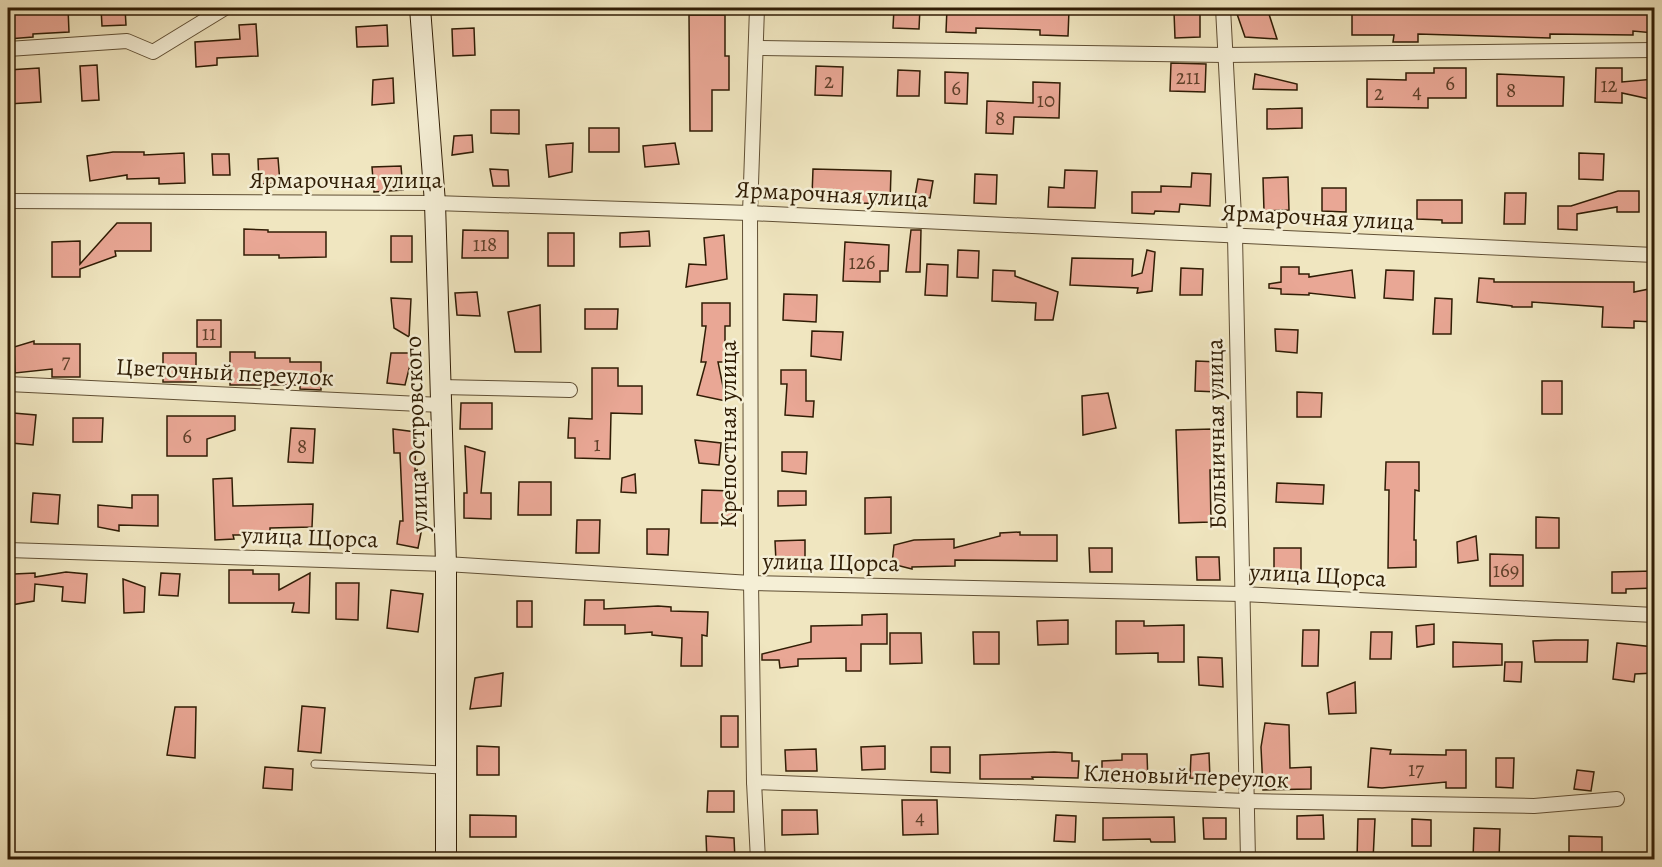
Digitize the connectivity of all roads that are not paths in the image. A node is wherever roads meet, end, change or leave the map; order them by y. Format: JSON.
{"nodes":[{"id":1,"x":225,"y":8,"type":"edge"},
{"id":2,"x":420,"y":8,"type":"edge"},
{"id":3,"x":757,"y":8,"type":"edge"},
{"id":4,"x":1223,"y":8,"type":"edge"},
{"id":5,"x":757,"y":48,"type":"junction"},
{"id":6,"x":8,"y":49,"type":"edge"},
{"id":7,"x":1654,"y":50,"type":"edge"},
{"id":8,"x":1224,"y":55,"type":"junction"},
{"id":9,"x":8,"y":201,"type":"edge"},
{"id":10,"x":435,"y":203,"type":"junction"},
{"id":11,"x":750,"y":213,"type":"junction"},
{"id":12,"x":1235,"y":236,"type":"junction"},
{"id":13,"x":1654,"y":255,"type":"edge"},
{"id":14,"x":8,"y":384,"type":"edge"},
{"id":15,"x":570,"y":390,"type":"dead end"},
{"id":16,"x":441,"y":396,"type":"junction"},
{"id":17,"x":8,"y":550,"type":"edge"},
{"id":18,"x":446,"y":564,"type":"junction"},
{"id":19,"x":751,"y":583,"type":"junction"},
{"id":20,"x":1242,"y":594,"type":"junction"},
{"id":21,"x":1654,"y":615,"type":"edge"},
{"id":22,"x":315,"y":764,"type":"dead end"},
{"id":23,"x":446,"y":770,"type":"junction"},
{"id":24,"x":754,"y":782,"type":"junction"},
{"id":25,"x":1617,"y":799,"type":"dead end"},
{"id":26,"x":1246,"y":801,"type":"junction"},
{"id":27,"x":446,"y":860,"type":"edge"},
{"id":28,"x":758,"y":860,"type":"edge"},
{"id":29,"x":1248,"y":860,"type":"edge"}],
"edges":[{"from":1,"to":6,"type":"street"},
{"from":2,"to":10,"type":"street","name":"улица Островского"},
{"from":3,"to":5,"type":"street","name":"Крепостная улица"},
{"from":4,"to":8,"type":"street","name":"Больничная улица"},
{"from":5,"to":8,"type":"street"},
{"from":5,"to":11,"type":"street","name":"Крепостная улица"},
{"from":7,"to":8,"type":"street"},
{"from":8,"to":12,"type":"street","name":"Больничная улица"},
{"from":9,"to":10,"type":"street","name":"Ярмарочная улица"},
{"from":10,"to":11,"type":"street","name":"Ярмарочная улица"},
{"from":10,"to":16,"type":"street","name":"улица Островского"},
{"from":11,"to":12,"type":"street","name":"Ярмарочная улица"},
{"from":11,"to":19,"type":"street","name":"Крепостная улица"},
{"from":12,"to":13,"type":"street","name":"Ярмарочная улица"},
{"from":12,"to":20,"type":"street","name":"Больничная улица"},
{"from":14,"to":16,"type":"street","name":"Цветочный переулок"},
{"from":15,"to":16,"type":"street","name":"Цветочный переулок"},
{"from":16,"to":18,"type":"street","name":"улица Островского"},
{"from":17,"to":18,"type":"street","name":"улица Щорса"},
{"from":18,"to":19,"type":"street","name":"улица Щорса"},
{"from":18,"to":23,"type":"street","name":"улица Островского"},
{"from":19,"to":20,"type":"street","name":"улица Щорса"},
{"from":19,"to":24,"type":"street","name":"Крепостная улица"},
{"from":20,"to":21,"type":"street","name":"улица Щорса"},
{"from":20,"to":26,"type":"street","name":"Больничная улица"},
{"from":22,"to":23,"type":"lane"},
{"from":23,"to":27,"type":"street","name":"улица Островского"},
{"from":24,"to":26,"type":"street","name":"Кленовый переулок"},
{"from":24,"to":28,"type":"street","name":"Крепостная улица"},
{"from":25,"to":26,"type":"street","name":"Кленовый переулок"},
{"from":26,"to":29,"type":"street","name":"Больничная улица"}]}
